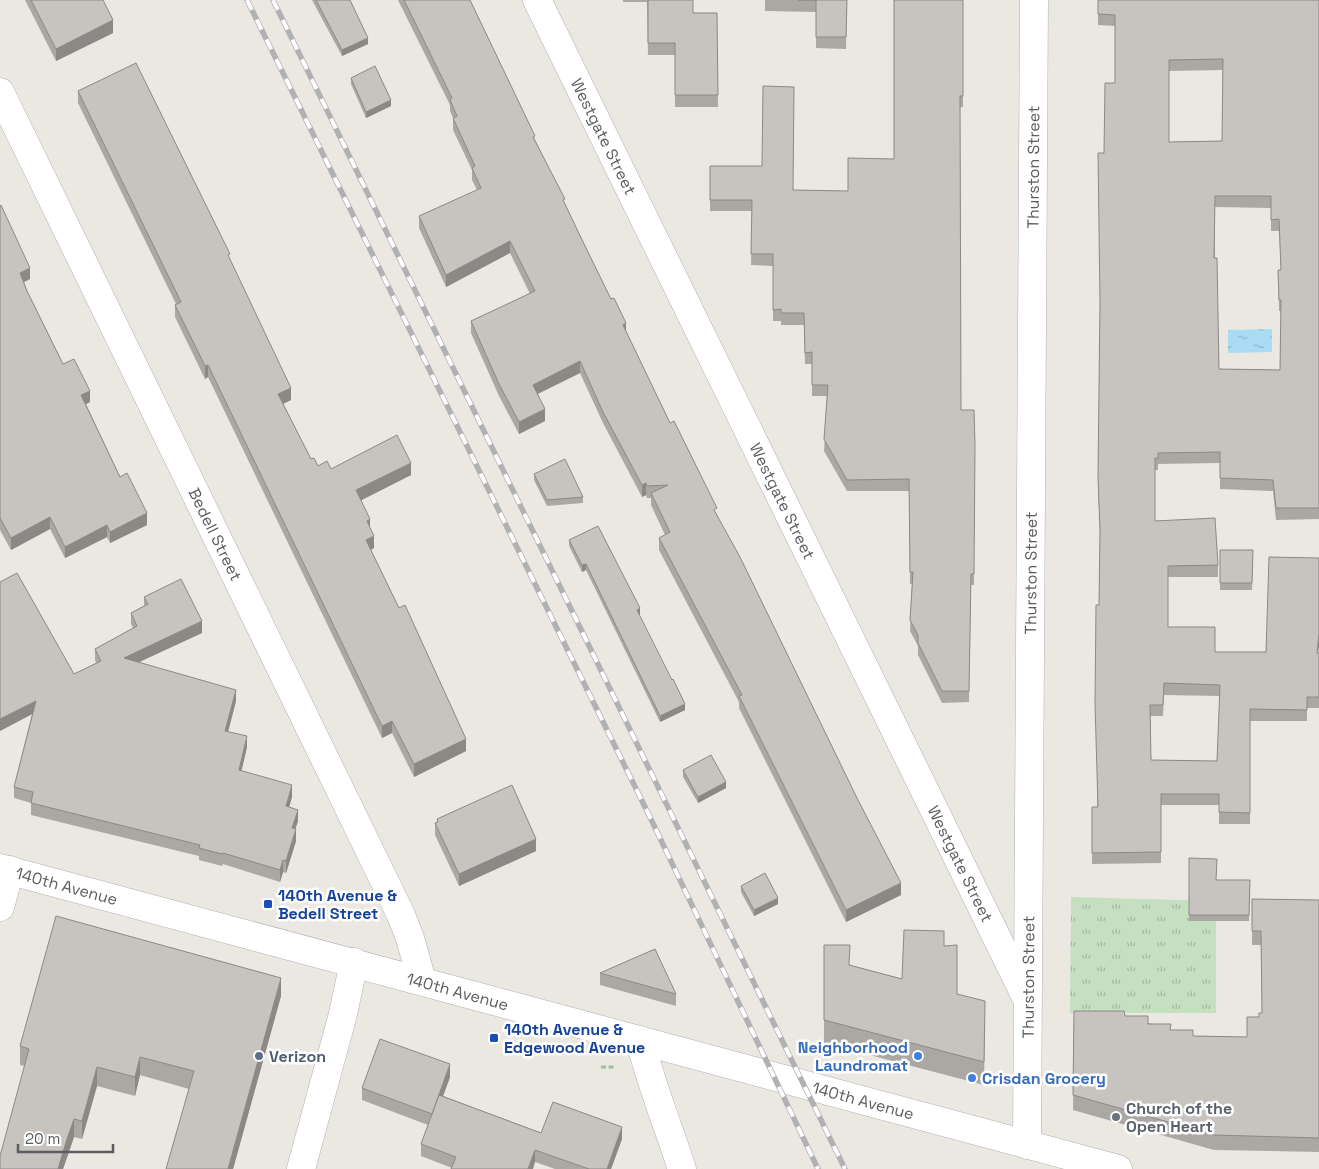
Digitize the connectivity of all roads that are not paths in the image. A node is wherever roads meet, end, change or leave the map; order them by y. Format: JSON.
{"nodes":[{"id":1,"x":537,"y":0,"type":"edge"},
{"id":2,"x":1034,"y":0,"type":"edge"},
{"id":3,"x":0,"y":92,"type":"edge"},
{"id":4,"x":5,"y":869,"type":"edge"},
{"id":5,"x":0,"y":907,"type":"edge"},
{"id":6,"x":354,"y":962,"type":"junction"},
{"id":7,"x":422,"y":981,"type":"junction"},
{"id":8,"x":1027,"y":1000,"type":"junction"},
{"id":9,"x":640,"y":1040,"type":"junction"},
{"id":10,"x":1027,"y":1145,"type":"junction"},
{"id":11,"x":301,"y":1169,"type":"edge"},
{"id":12,"x":682,"y":1169,"type":"edge"},
{"id":13,"x":1118,"y":1169,"type":"edge"}],
"edges":[{"from":1,"to":8,"type":"street","name":"Westgate Street"},
{"from":2,"to":8,"type":"street","name":"Thurston Street"},
{"from":3,"to":7,"type":"street","name":"Bedell Street"},
{"from":4,"to":5,"type":"street"},
{"from":4,"to":6,"type":"street","name":"140th Avenue"},
{"from":6,"to":7,"type":"street","name":"140th Avenue"},
{"from":6,"to":11,"type":"street"},
{"from":7,"to":9,"type":"street","name":"140th Avenue"},
{"from":8,"to":10,"type":"street","name":"Thurston Street"},
{"from":9,"to":10,"type":"street","name":"140th Avenue"},
{"from":9,"to":12,"type":"street"},
{"from":10,"to":13,"type":"street","name":"140th Avenue"}]}
